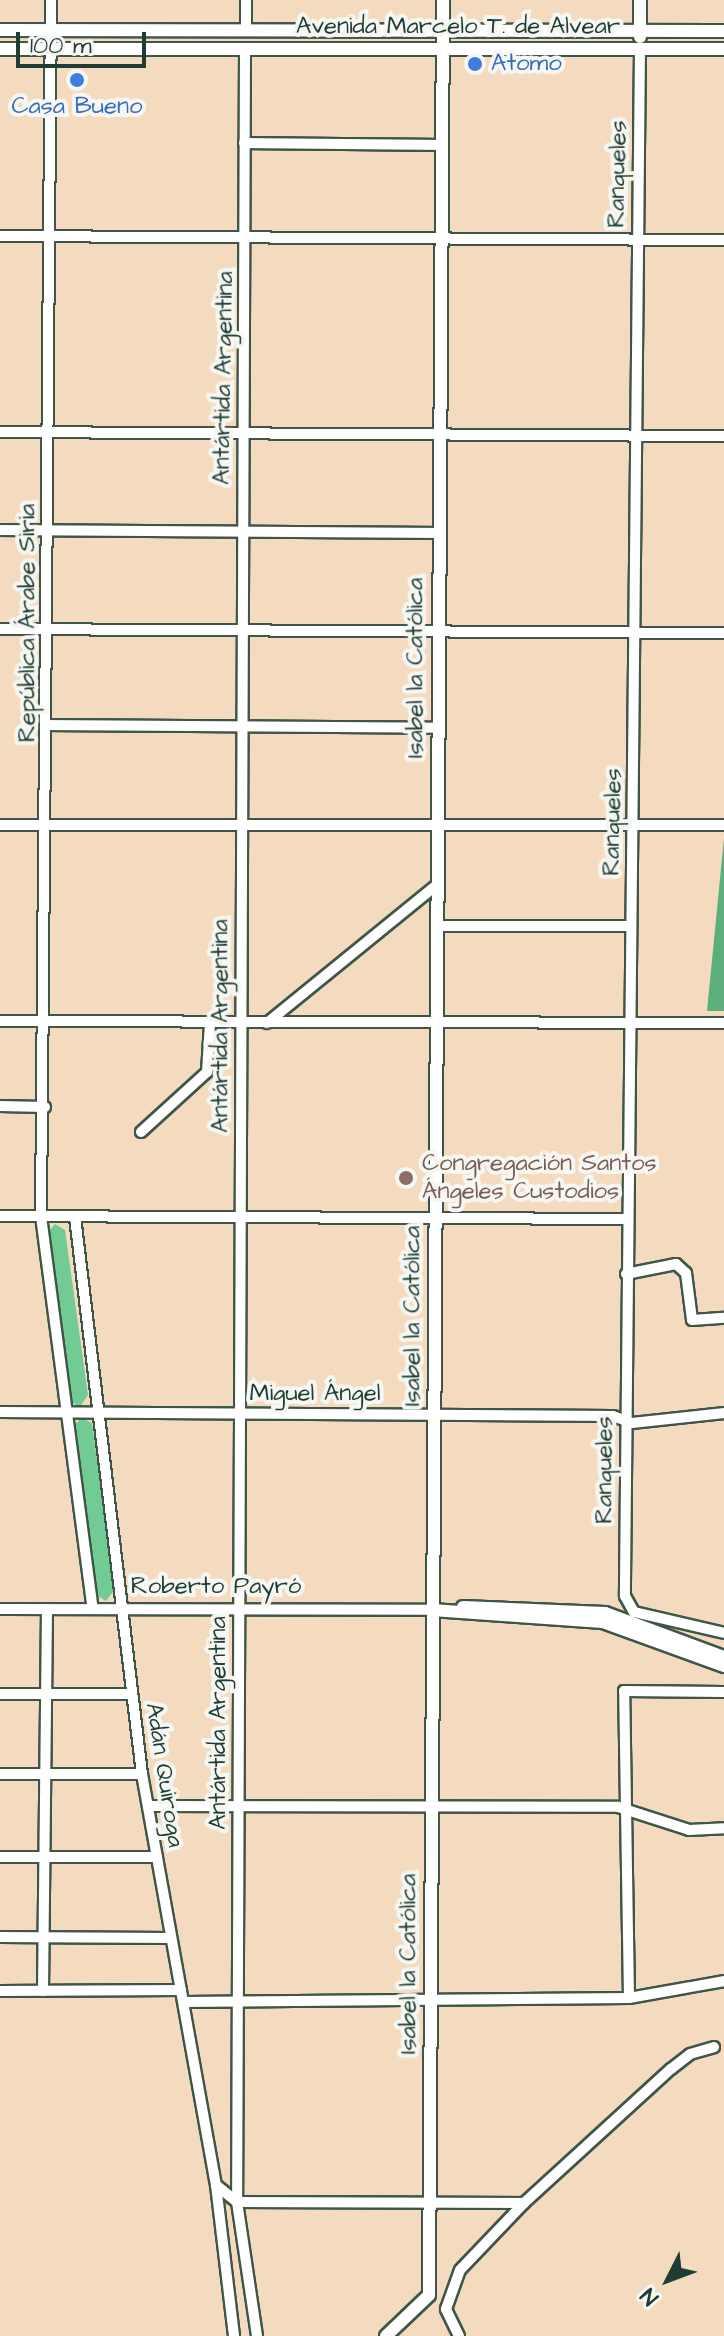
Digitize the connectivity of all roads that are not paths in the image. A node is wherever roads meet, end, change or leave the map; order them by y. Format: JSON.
{"nodes":[{"id":1,"x":51,"y":0,"type":"edge"},
{"id":2,"x":246,"y":0,"type":"edge"},
{"id":3,"x":443,"y":0,"type":"edge"},
{"id":4,"x":640,"y":0,"type":"edge"},
{"id":5,"x":0,"y":30,"type":"edge"},
{"id":6,"x":51,"y":30,"type":"junction"},
{"id":7,"x":442,"y":30,"type":"junction"},
{"id":8,"x":640,"y":30,"type":"junction"},
{"id":9,"x":246,"y":31,"type":"junction"},
{"id":10,"x":724,"y":31,"type":"edge"},
{"id":11,"x":640,"y":48,"type":"junction"},
{"id":12,"x":0,"y":49,"type":"edge"},
{"id":13,"x":724,"y":49,"type":"edge"},
{"id":14,"x":51,"y":50,"type":"junction"},
{"id":15,"x":245,"y":50,"type":"junction"},
{"id":16,"x":442,"y":50,"type":"junction"},
{"id":17,"x":244,"y":143,"type":"junction"},
{"id":18,"x":441,"y":145,"type":"junction"},
{"id":19,"x":0,"y":236,"type":"edge"},
{"id":20,"x":49,"y":236,"type":"junction"},
{"id":21,"x":441,"y":238,"type":"junction"},
{"id":22,"x":245,"y":239,"type":"junction"},
{"id":23,"x":638,"y":239,"type":"junction"},
{"id":24,"x":724,"y":240,"type":"edge"},
{"id":25,"x":0,"y":432,"type":"edge"},
{"id":26,"x":48,"y":432,"type":"junction"},
{"id":27,"x":243,"y":435,"type":"junction"},
{"id":28,"x":440,"y":435,"type":"junction"},
{"id":29,"x":636,"y":436,"type":"junction"},
{"id":30,"x":724,"y":436,"type":"edge"},
{"id":31,"x":0,"y":530,"type":"edge"},
{"id":32,"x":49,"y":530,"type":"junction"},
{"id":33,"x":243,"y":532,"type":"junction"},
{"id":34,"x":439,"y":533,"type":"junction"},
{"id":35,"x":0,"y":629,"type":"edge"},
{"id":36,"x":46,"y":629,"type":"junction"},
{"id":37,"x":242,"y":630,"type":"junction"},
{"id":38,"x":439,"y":631,"type":"junction"},
{"id":39,"x":637,"y":633,"type":"junction"},
{"id":40,"x":724,"y":633,"type":"edge"},
{"id":41,"x":47,"y":725,"type":"junction"},
{"id":42,"x":242,"y":728,"type":"junction"},
{"id":43,"x":438,"y":728,"type":"junction"},
{"id":44,"x":0,"y":825,"type":"edge"},
{"id":45,"x":47,"y":825,"type":"junction"},
{"id":46,"x":724,"y":825,"type":"edge"},
{"id":47,"x":242,"y":826,"type":"junction"},
{"id":48,"x":437,"y":827,"type":"junction"},
{"id":49,"x":633,"y":827,"type":"junction"},
{"id":50,"x":437,"y":885,"type":"junction"},
{"id":51,"x":437,"y":926,"type":"junction"},
{"id":52,"x":630,"y":926,"type":"junction"},
{"id":53,"x":0,"y":1021,"type":"edge"},
{"id":54,"x":46,"y":1021,"type":"junction"},
{"id":55,"x":630,"y":1022,"type":"junction"},
{"id":56,"x":210,"y":1023,"type":"junction"},
{"id":57,"x":241,"y":1023,"type":"junction"},
{"id":58,"x":267,"y":1023,"type":"junction"},
{"id":59,"x":724,"y":1023,"type":"edge"},
{"id":60,"x":436,"y":1024,"type":"junction"},
{"id":61,"x":0,"y":1106,"type":"edge"},
{"id":62,"x":45,"y":1107,"type":"junction"},
{"id":63,"x":141,"y":1132,"type":"dead end"},
{"id":64,"x":240,"y":1214,"type":"junction"},
{"id":65,"x":0,"y":1216,"type":"edge"},
{"id":66,"x":41,"y":1216,"type":"junction"},
{"id":67,"x":75,"y":1217,"type":"junction"},
{"id":68,"x":435,"y":1218,"type":"junction"},
{"id":69,"x":627,"y":1219,"type":"junction"},
{"id":70,"x":626,"y":1274,"type":"junction"},
{"id":71,"x":724,"y":1318,"type":"edge"},
{"id":72,"x":0,"y":1412,"type":"edge"},
{"id":73,"x":67,"y":1412,"type":"junction"},
{"id":74,"x":100,"y":1412,"type":"junction"},
{"id":75,"x":724,"y":1413,"type":"edge"},
{"id":76,"x":239,"y":1414,"type":"junction"},
{"id":77,"x":434,"y":1415,"type":"junction"},
{"id":78,"x":624,"y":1420,"type":"junction"},
{"id":79,"x":0,"y":1609,"type":"edge"},
{"id":80,"x":47,"y":1609,"type":"junction"},
{"id":81,"x":93,"y":1609,"type":"junction"},
{"id":82,"x":239,"y":1609,"type":"junction"},
{"id":83,"x":120,"y":1610,"type":"junction"},
{"id":84,"x":432,"y":1610,"type":"junction"},
{"id":85,"x":724,"y":1633,"type":"edge"},
{"id":86,"x":724,"y":1657,"type":"edge"},
{"id":87,"x":724,"y":1666,"type":"edge"},
{"id":88,"x":724,"y":1692,"type":"edge"},
{"id":89,"x":0,"y":1694,"type":"edge"},
{"id":90,"x":43,"y":1694,"type":"junction"},
{"id":91,"x":131,"y":1694,"type":"junction"},
{"id":92,"x":0,"y":1774,"type":"edge"},
{"id":93,"x":142,"y":1774,"type":"junction"},
{"id":94,"x":43,"y":1775,"type":"junction"},
{"id":95,"x":148,"y":1806,"type":"junction"},
{"id":96,"x":240,"y":1806,"type":"junction"},
{"id":97,"x":432,"y":1807,"type":"junction"},
{"id":98,"x":627,"y":1808,"type":"junction"},
{"id":99,"x":724,"y":1828,"type":"edge"},
{"id":100,"x":42,"y":1856,"type":"junction"},
{"id":101,"x":0,"y":1857,"type":"edge"},
{"id":102,"x":157,"y":1857,"type":"junction"},
{"id":103,"x":0,"y":1937,"type":"edge"},
{"id":104,"x":43,"y":1937,"type":"junction"},
{"id":105,"x":171,"y":1938,"type":"junction"},
{"id":106,"x":724,"y":1981,"type":"edge"},
{"id":107,"x":181,"y":1990,"type":"junction"},
{"id":108,"x":0,"y":1991,"type":"edge"},
{"id":109,"x":43,"y":1991,"type":"junction"},
{"id":110,"x":629,"y":1998,"type":"junction"},
{"id":111,"x":184,"y":2002,"type":"junction"},
{"id":112,"x":430,"y":2002,"type":"junction"},
{"id":113,"x":241,"y":2003,"type":"junction"},
{"id":114,"x":714,"y":2047,"type":"dead end"},
{"id":115,"x":216,"y":2185,"type":"junction"},
{"id":116,"x":429,"y":2199,"type":"junction"},
{"id":117,"x":237,"y":2202,"type":"junction"},
{"id":118,"x":524,"y":2203,"type":"junction"},
{"id":119,"x":245,"y":2264,"type":"junction"},
{"id":120,"x":229,"y":2271,"type":"junction"},
{"id":121,"x":234,"y":2336,"type":"edge"},
{"id":122,"x":257,"y":2336,"type":"edge"},
{"id":123,"x":386,"y":2336,"type":"edge"},
{"id":124,"x":459,"y":2336,"type":"edge"}],
"edges":[{"from":1,"to":6,"type":"street","name":"República Árabe Siria"},
{"from":2,"to":9,"type":"street"},
{"from":3,"to":7,"type":"main road","name":"Isabel la Católica"},
{"from":4,"to":8,"type":"main road"},
{"from":5,"to":6,"type":"main road","name":"Avenida Marcelo T. de Alvear"},
{"from":6,"to":9,"type":"main road","name":"Avenida Marcelo T. de Alvear"},
{"from":6,"to":14,"type":"street","name":"República Árabe Siria"},
{"from":7,"to":8,"type":"main road","name":"Avenida Marcelo T. de Alvear"},
{"from":7,"to":9,"type":"main road","name":"Avenida Marcelo T. de Alvear"},
{"from":7,"to":16,"type":"main road","name":"Isabel la Católica"},
{"from":8,"to":10,"type":"main road","name":"Avenida Marcelo T. de Alvear"},
{"from":8,"to":11,"type":"main road"},
{"from":11,"to":13,"type":"main road","name":"Avenida Marcelo T. de Alvear"},
{"from":11,"to":16,"type":"main road","name":"Avenida Marcelo T. de Alvear"},
{"from":11,"to":23,"type":"street","name":"Ranqueles"},
{"from":12,"to":14,"type":"main road","name":"Avenida Marcelo T. de Alvear"},
{"from":14,"to":15,"type":"main road","name":"Avenida Marcelo T. de Alvear"},
{"from":14,"to":20,"type":"street","name":"República Árabe Siria"},
{"from":15,"to":16,"type":"main road","name":"Avenida Marcelo T. de Alvear"},
{"from":15,"to":17,"type":"street","name":"Antártida Argentina"},
{"from":16,"to":18,"type":"main road","name":"Isabel la Católica"},
{"from":17,"to":18,"type":"street"},
{"from":17,"to":22,"type":"street","name":"Antártida Argentina"},
{"from":18,"to":21,"type":"main road","name":"Isabel la Católica"},
{"from":19,"to":20,"type":"street"},
{"from":20,"to":22,"type":"street"},
{"from":20,"to":26,"type":"street","name":"República Árabe Siria"},
{"from":21,"to":22,"type":"street"},
{"from":21,"to":23,"type":"street"},
{"from":21,"to":28,"type":"main road","name":"Isabel la Católica"},
{"from":22,"to":27,"type":"street","name":"Antártida Argentina"},
{"from":23,"to":24,"type":"street"},
{"from":23,"to":29,"type":"street","name":"Ranqueles"},
{"from":25,"to":26,"type":"street"},
{"from":26,"to":27,"type":"street"},
{"from":26,"to":32,"type":"street","name":"República Árabe Siria"},
{"from":27,"to":28,"type":"street"},
{"from":27,"to":33,"type":"street","name":"Antártida Argentina"},
{"from":28,"to":29,"type":"street"},
{"from":28,"to":34,"type":"main road","name":"Isabel la Católica"},
{"from":29,"to":30,"type":"street"},
{"from":29,"to":39,"type":"street","name":"Ranqueles"},
{"from":31,"to":32,"type":"street"},
{"from":32,"to":33,"type":"street"},
{"from":32,"to":36,"type":"street","name":"República Árabe Siria"},
{"from":33,"to":34,"type":"street"},
{"from":33,"to":37,"type":"street","name":"Antártida Argentina"},
{"from":34,"to":38,"type":"main road","name":"Isabel la Católica"},
{"from":35,"to":36,"type":"street"},
{"from":36,"to":37,"type":"street"},
{"from":36,"to":41,"type":"street","name":"República Árabe Siria"},
{"from":37,"to":38,"type":"street"},
{"from":37,"to":42,"type":"street","name":"Antártida Argentina"},
{"from":38,"to":39,"type":"street"},
{"from":38,"to":43,"type":"main road","name":"Isabel la Católica"},
{"from":39,"to":40,"type":"street"},
{"from":39,"to":49,"type":"street","name":"Ranqueles"},
{"from":41,"to":42,"type":"street"},
{"from":41,"to":45,"type":"street","name":"República Árabe Siria"},
{"from":42,"to":43,"type":"street"},
{"from":42,"to":47,"type":"street","name":"Antártida Argentina"},
{"from":43,"to":48,"type":"main road","name":"Isabel la Católica"},
{"from":44,"to":45,"type":"street"},
{"from":45,"to":47,"type":"street"},
{"from":45,"to":54,"type":"street","name":"República Árabe Siria"},
{"from":46,"to":49,"type":"street"},
{"from":47,"to":48,"type":"street"},
{"from":47,"to":57,"type":"street","name":"Antártida Argentina"},
{"from":48,"to":49,"type":"street"},
{"from":48,"to":50,"type":"main road","name":"Isabel la Católica"},
{"from":49,"to":52,"type":"street","name":"Ranqueles"},
{"from":50,"to":51,"type":"main road","name":"Isabel la Católica"},
{"from":50,"to":58,"type":"street"},
{"from":51,"to":52,"type":"street"},
{"from":51,"to":60,"type":"main road","name":"Isabel la Católica"},
{"from":52,"to":55,"type":"street","name":"Ranqueles"},
{"from":53,"to":54,"type":"street"},
{"from":54,"to":56,"type":"street"},
{"from":54,"to":62,"type":"street","name":"República Árabe Siria"},
{"from":55,"to":59,"type":"street"},
{"from":55,"to":60,"type":"street"},
{"from":55,"to":69,"type":"street","name":"Ranqueles"},
{"from":56,"to":57,"type":"street"},
{"from":56,"to":63,"type":"street"},
{"from":57,"to":58,"type":"street"},
{"from":57,"to":64,"type":"street","name":"Antártida Argentina"},
{"from":58,"to":60,"type":"street"},
{"from":60,"to":68,"type":"main road","name":"Isabel la Católica"},
{"from":61,"to":62,"type":"street"},
{"from":62,"to":66,"type":"street","name":"República Árabe Siria"},
{"from":64,"to":67,"type":"street"},
{"from":64,"to":68,"type":"street"},
{"from":64,"to":76,"type":"street","name":"Antártida Argentina"},
{"from":65,"to":66,"type":"street"},
{"from":66,"to":67,"type":"street"},
{"from":66,"to":73,"type":"street"},
{"from":67,"to":74,"type":"street","name":"Adán Quiroga"},
{"from":68,"to":69,"type":"street"},
{"from":68,"to":77,"type":"main road","name":"Isabel la Católica"},
{"from":69,"to":70,"type":"street","name":"Ranqueles"},
{"from":70,"to":71,"type":"street"},
{"from":70,"to":78,"type":"street","name":"Ranqueles"},
{"from":72,"to":73,"type":"street","name":"Miguel Ángel"},
{"from":73,"to":74,"type":"street","name":"Miguel Ángel"},
{"from":73,"to":81,"type":"street"},
{"from":74,"to":76,"type":"street","name":"Miguel Ángel"},
{"from":74,"to":83,"type":"street","name":"Adán Quiroga"},
{"from":75,"to":78,"type":"street","name":"Miguel Ángel"},
{"from":76,"to":77,"type":"street","name":"Miguel Ángel"},
{"from":76,"to":82,"type":"street","name":"Antártida Argentina"},
{"from":77,"to":78,"type":"street","name":"Miguel Ángel"},
{"from":77,"to":84,"type":"main road","name":"Isabel la Católica"},
{"from":78,"to":85,"type":"street","name":"Ranqueles"},
{"from":79,"to":80,"type":"street","name":"Roberto Payró"},
{"from":80,"to":81,"type":"street","name":"Roberto Payró"},
{"from":80,"to":90,"type":"street"},
{"from":81,"to":83,"type":"street","name":"Roberto Payró"},
{"from":82,"to":83,"type":"street","name":"Roberto Payró"},
{"from":82,"to":84,"type":"street","name":"Roberto Payró"},
{"from":82,"to":96,"type":"street","name":"Antártida Argentina"},
{"from":83,"to":91,"type":"street","name":"Adán Quiroga"},
{"from":84,"to":86,"type":"main road","name":"Roberto Payró"},
{"from":84,"to":87,"type":"main road","name":"Roberto Payró"},
{"from":84,"to":97,"type":"main road","name":"Isabel la Católica"},
{"from":88,"to":98,"type":"street"},
{"from":89,"to":90,"type":"street"},
{"from":90,"to":91,"type":"street"},
{"from":90,"to":94,"type":"street"},
{"from":91,"to":93,"type":"street","name":"Adán Quiroga"},
{"from":92,"to":94,"type":"street"},
{"from":93,"to":94,"type":"street"},
{"from":93,"to":95,"type":"street","name":"Adán Quiroga"},
{"from":94,"to":100,"type":"street"},
{"from":95,"to":96,"type":"street"},
{"from":95,"to":102,"type":"street","name":"Adán Quiroga"},
{"from":96,"to":97,"type":"street"},
{"from":96,"to":113,"type":"street","name":"Antártida Argentina"},
{"from":97,"to":98,"type":"street"},
{"from":97,"to":112,"type":"main road","name":"Isabel la Católica"},
{"from":98,"to":99,"type":"street"},
{"from":98,"to":110,"type":"street"},
{"from":100,"to":101,"type":"street"},
{"from":100,"to":102,"type":"street"},
{"from":100,"to":104,"type":"street"},
{"from":102,"to":105,"type":"street","name":"Adán Quiroga"},
{"from":103,"to":104,"type":"street"},
{"from":104,"to":105,"type":"street"},
{"from":104,"to":109,"type":"street"},
{"from":105,"to":107,"type":"street","name":"Adán Quiroga"},
{"from":106,"to":110,"type":"street"},
{"from":107,"to":109,"type":"street"},
{"from":107,"to":111,"type":"street","name":"Adán Quiroga"},
{"from":108,"to":109,"type":"street"},
{"from":110,"to":112,"type":"street"},
{"from":111,"to":113,"type":"street"},
{"from":111,"to":115,"type":"street","name":"Adán Quiroga"},
{"from":112,"to":113,"type":"street"},
{"from":112,"to":116,"type":"main road","name":"Isabel la Católica"},
{"from":113,"to":117,"type":"street"},
{"from":114,"to":118,"type":"street"},
{"from":115,"to":117,"type":"street"},
{"from":115,"to":120,"type":"street","name":"Adán Quiroga"},
{"from":116,"to":117,"type":"street"},
{"from":116,"to":118,"type":"street"},
{"from":116,"to":123,"type":"main road","name":"Isabel la Católica"},
{"from":117,"to":119,"type":"street"},
{"from":118,"to":124,"type":"street"},
{"from":119,"to":120,"type":"street"},
{"from":119,"to":122,"type":"street"},
{"from":120,"to":121,"type":"street","name":"Adán Quiroga"}]}
